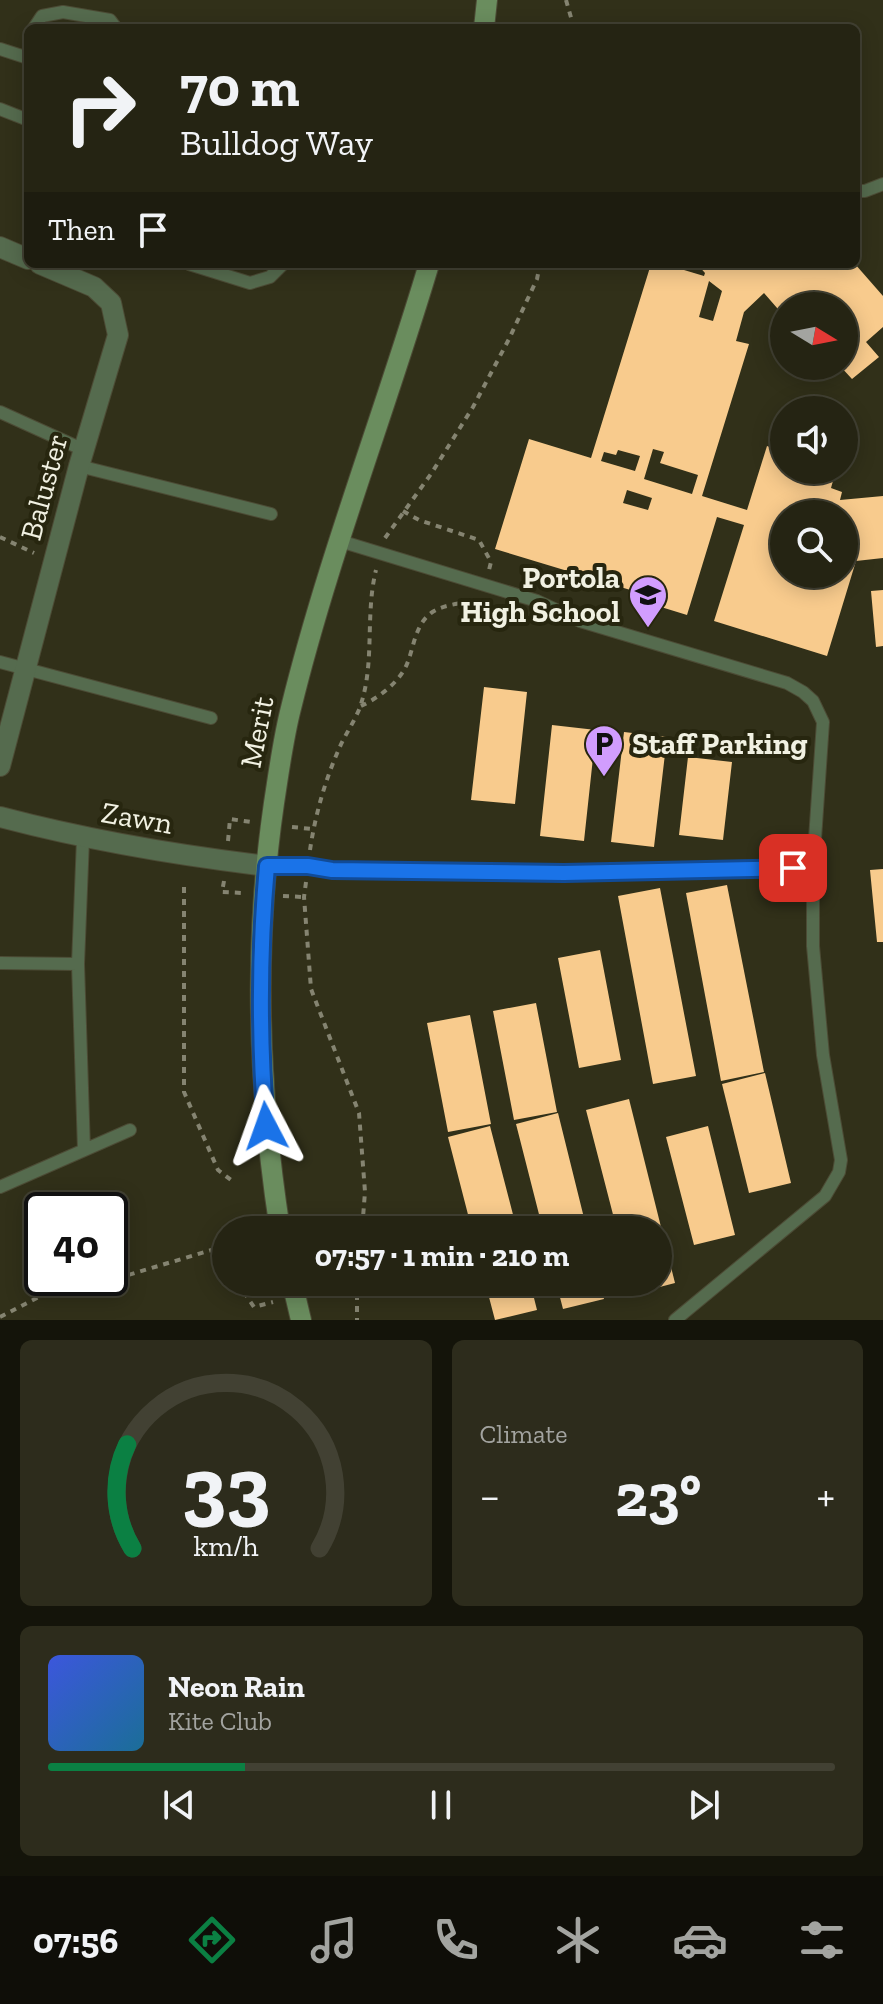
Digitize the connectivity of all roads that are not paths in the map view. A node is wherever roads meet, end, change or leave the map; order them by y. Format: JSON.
{"nodes":[{"id":1,"x":487,"y":0,"type":"edge"},
{"id":2,"x":37,"y":24,"type":"edge"},
{"id":3,"x":113,"y":24,"type":"edge"},
{"id":4,"x":484,"y":24,"type":"edge"},
{"id":5,"x":1,"y":52,"type":"edge"},
{"id":6,"x":24,"y":57,"type":"edge"},
{"id":7,"x":0,"y":109,"type":"edge"},
{"id":8,"x":24,"y":118,"type":"edge"},
{"id":9,"x":883,"y":184,"type":"edge"},
{"id":10,"x":860,"y":191,"type":"edge"},
{"id":11,"x":0,"y":247,"type":"edge"},
{"id":12,"x":24,"y":257,"type":"edge"},
{"id":13,"x":49,"y":268,"type":"edge"},
{"id":14,"x":202,"y":268,"type":"edge"},
{"id":15,"x":279,"y":268,"type":"edge"},
{"id":16,"x":428,"y":268,"type":"edge"},
{"id":17,"x":0,"y":412,"type":"edge"},
{"id":18,"x":82,"y":458,"type":"junction"},
{"id":19,"x":271,"y":514,"type":"dead end"},
{"id":20,"x":340,"y":541,"type":"junction"},
{"id":21,"x":0,"y":662,"type":"edge"},
{"id":22,"x":26,"y":670,"type":"junction"},
{"id":23,"x":211,"y":718,"type":"dead end"},
{"id":24,"x":0,"y":766,"type":"edge"},
{"id":25,"x":0,"y":817,"type":"edge"},
{"id":26,"x":83,"y":839,"type":"junction"},
{"id":27,"x":267,"y":866,"type":"junction"},
{"id":28,"x":813,"y":868,"type":"junction"},
{"id":29,"x":0,"y":963,"type":"edge"},
{"id":30,"x":78,"y":964,"type":"junction"},
{"id":31,"x":130,"y":1130,"type":"dead end"},
{"id":32,"x":84,"y":1150,"type":"junction"},
{"id":33,"x":0,"y":1187,"type":"edge"},
{"id":34,"x":278,"y":1216,"type":"edge"},
{"id":35,"x":295,"y":1296,"type":"edge"},
{"id":36,"x":301,"y":1320,"type":"edge"},
{"id":37,"x":675,"y":1320,"type":"edge"}],
"edges":[{"from":1,"to":4,"type":"street"},
{"from":2,"to":3,"type":"lane"},
{"from":5,"to":6,"type":"lane"},
{"from":7,"to":8,"type":"lane"},
{"from":9,"to":10,"type":"lane"},
{"from":11,"to":12,"type":"street"},
{"from":13,"to":18,"type":"street","name":"Baluster"},
{"from":14,"to":15,"type":"lane"},
{"from":16,"to":20,"type":"street","name":"Merit"},
{"from":17,"to":18,"type":"lane"},
{"from":18,"to":19,"type":"lane"},
{"from":18,"to":22,"type":"street","name":"Baluster"},
{"from":20,"to":27,"type":"street","name":"Merit"},
{"from":20,"to":28,"type":"lane"},
{"from":21,"to":22,"type":"lane"},
{"from":22,"to":23,"type":"lane"},
{"from":22,"to":24,"type":"street","name":"Baluster"},
{"from":25,"to":26,"type":"street","name":"Zawn"},
{"from":26,"to":27,"type":"street","name":"Zawn"},
{"from":26,"to":30,"type":"lane"},
{"from":27,"to":28,"type":"lane"},
{"from":27,"to":34,"type":"street","name":"Merit"},
{"from":28,"to":37,"type":"lane"},
{"from":29,"to":30,"type":"lane"},
{"from":30,"to":32,"type":"lane"},
{"from":31,"to":32,"type":"lane"},
{"from":32,"to":33,"type":"lane"},
{"from":35,"to":36,"type":"street"}]}
